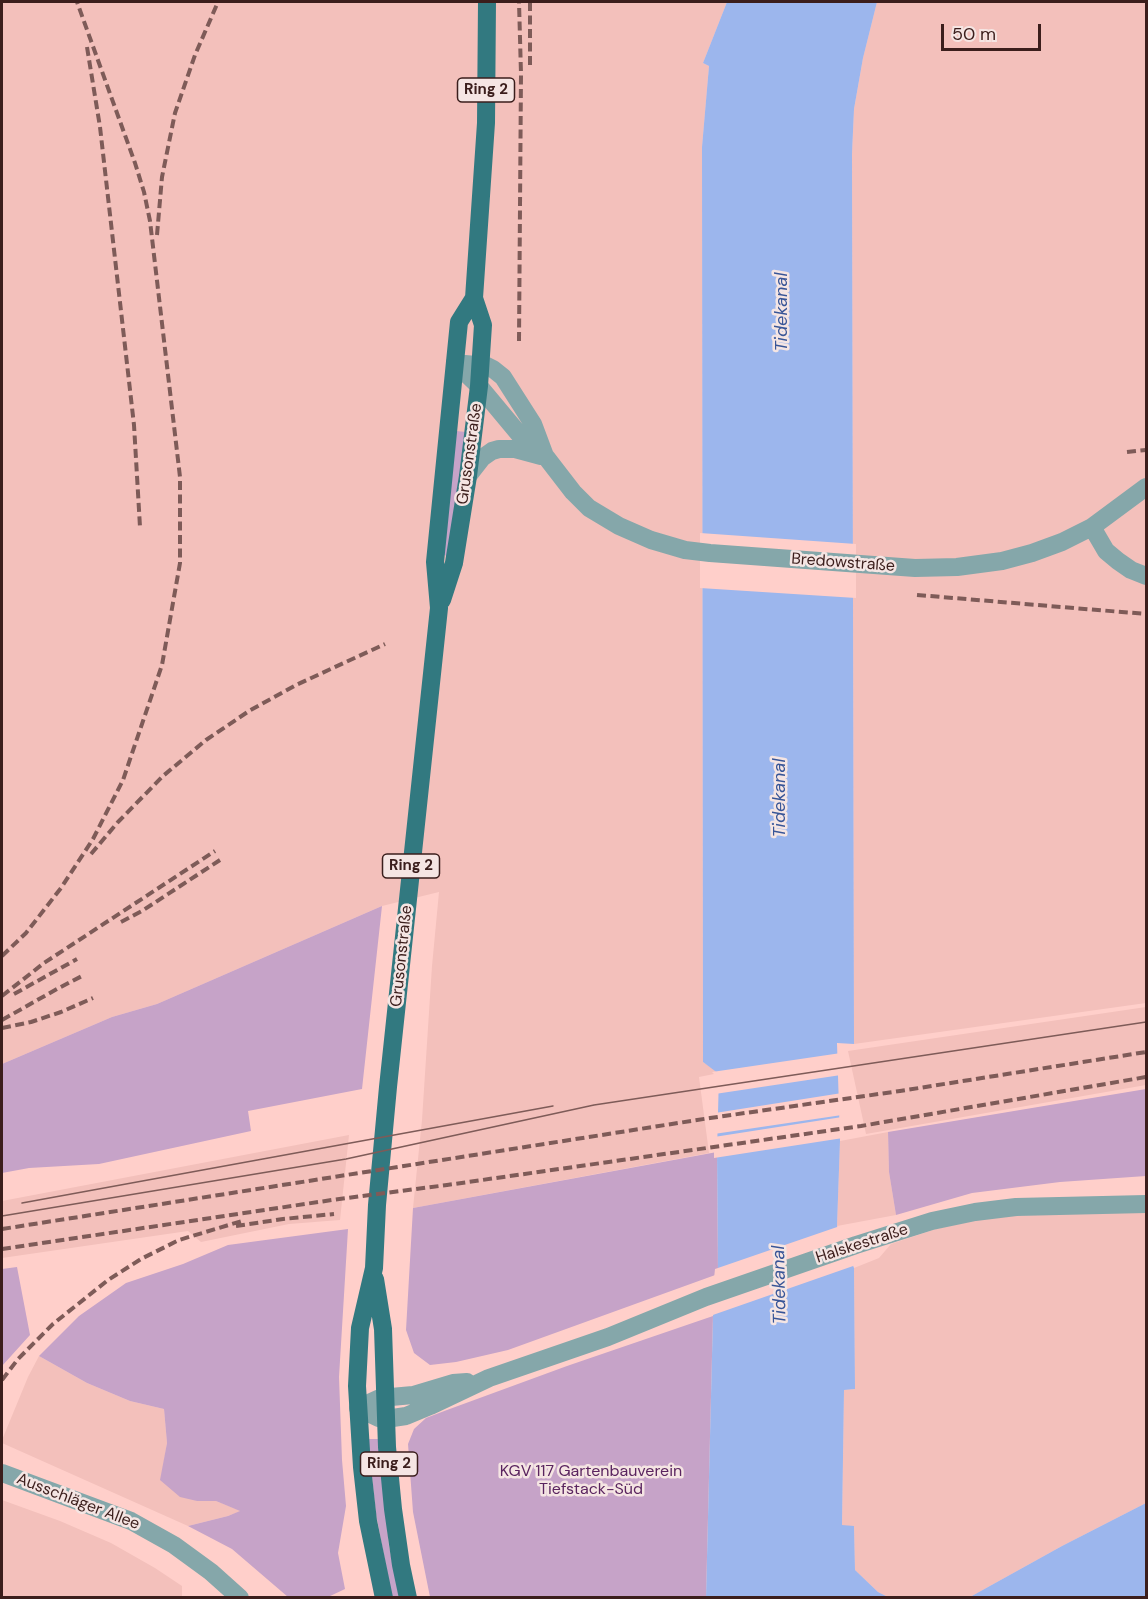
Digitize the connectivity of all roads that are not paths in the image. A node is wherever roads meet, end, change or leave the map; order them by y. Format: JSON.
{"nodes":[{"id":1,"x":487,"y":2,"type":"edge"},
{"id":2,"x":474,"y":298,"type":"junction"},
{"id":3,"x":455,"y":363,"type":"junction"},
{"id":4,"x":480,"y":365,"type":"junction"},
{"id":5,"x":479,"y":386,"type":"junction"},
{"id":6,"x":546,"y":457,"type":"junction"},
{"id":7,"x":468,"y":476,"type":"junction"},
{"id":8,"x":1146,"y":487,"type":"edge"},
{"id":9,"x":1092,"y":527,"type":"junction"},
{"id":10,"x":1146,"y":576,"type":"edge"},
{"id":11,"x":439,"y":608,"type":"junction"},
{"id":12,"x":1146,"y":1204,"type":"edge"},
{"id":13,"x":374,"y":1268,"type":"junction"},
{"id":14,"x":489,"y":1378,"type":"junction"},
{"id":15,"x":385,"y":1397,"type":"junction"},
{"id":16,"x":358,"y":1408,"type":"junction"},
{"id":17,"x":386,"y":1419,"type":"junction"},
{"id":18,"x":2,"y":1473,"type":"edge"},
{"id":19,"x":240,"y":1598,"type":"edge"},
{"id":20,"x":384,"y":1598,"type":"edge"},
{"id":21,"x":408,"y":1598,"type":"edge"}],
"edges":[{"from":1,"to":2,"type":"main road","name":"Grusonstraße","number":"Ring 2"},
{"from":2,"to":3,"type":"main road","name":"Grusonstraße","number":"Ring 2"},
{"from":2,"to":4,"type":"main road","name":"Grusonstraße","number":"Ring 2"},
{"from":3,"to":4,"type":"street","name":"Bredowstraße"},
{"from":3,"to":5,"type":"street","name":"Bredowstraße"},
{"from":3,"to":11,"type":"main road","name":"Grusonstraße","number":"Ring 2"},
{"from":4,"to":5,"type":"main road","name":"Grusonstraße","number":"Ring 2"},
{"from":4,"to":6,"type":"street","name":"Bredowstraße"},
{"from":5,"to":6,"type":"street","name":"Bredowstraße"},
{"from":5,"to":7,"type":"main road","name":"Grusonstraße","number":"Ring 2"},
{"from":6,"to":7,"type":"street"},
{"from":6,"to":9,"type":"street","name":"Bredowstraße"},
{"from":7,"to":11,"type":"main road","name":"Grusonstraße","number":"Ring 2"},
{"from":8,"to":9,"type":"street","name":"Bredowstraße"},
{"from":9,"to":10,"type":"street"},
{"from":11,"to":13,"type":"main road","name":"Grusonstraße","number":"Ring 2"},
{"from":12,"to":14,"type":"street","name":"Halskestraße"},
{"from":13,"to":15,"type":"main road","name":"Grusonstraße","number":"Ring 2"},
{"from":13,"to":16,"type":"main road","name":"Grusonstraße","number":"Ring 2"},
{"from":14,"to":15,"type":"street","name":"Halskestraße"},
{"from":14,"to":17,"type":"street","name":"Halskestraße"},
{"from":15,"to":16,"type":"street","name":"Halskestraße"},
{"from":15,"to":17,"type":"main road","name":"Grusonstraße","number":"Ring 2"},
{"from":16,"to":17,"type":"street"},
{"from":16,"to":20,"type":"main road","name":"Grusonstraße","number":"Ring 2"},
{"from":17,"to":21,"type":"main road","name":"Grusonstraße","number":"Ring 2"},
{"from":18,"to":19,"type":"street","name":"Ausschläger Allee"}]}
